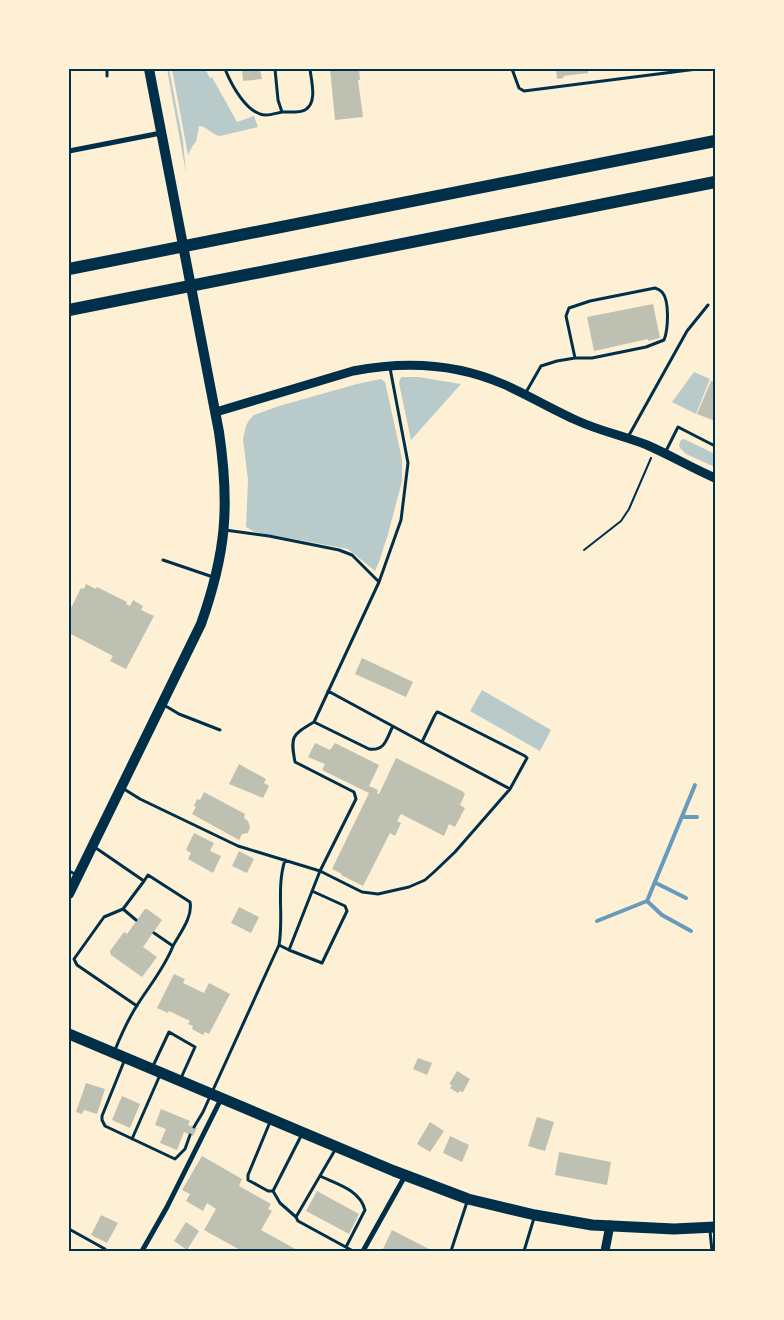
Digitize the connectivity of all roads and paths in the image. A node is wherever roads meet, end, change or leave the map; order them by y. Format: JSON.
{"nodes":[{"id":1,"x":107,"y":69,"type":"edge"},
{"id":2,"x":149,"y":69,"type":"edge"},
{"id":3,"x":225,"y":69,"type":"edge"},
{"id":4,"x":275,"y":69,"type":"edge"},
{"id":5,"x":310,"y":69,"type":"edge"},
{"id":6,"x":512,"y":69,"type":"edge"},
{"id":7,"x":697,"y":69,"type":"edge"},
{"id":8,"x":107,"y":76,"type":"dead end"},
{"id":9,"x":282,"y":112,"type":"junction"},
{"id":10,"x":161,"y":133,"type":"junction"},
{"id":11,"x":715,"y":141,"type":"edge"},
{"id":12,"x":69,"y":151,"type":"edge"},
{"id":13,"x":715,"y":182,"type":"edge"},
{"id":14,"x":69,"y":269,"type":"edge"},
{"id":15,"x":708,"y":305,"type":"dead end"},
{"id":16,"x":69,"y":310,"type":"edge"},
{"id":17,"x":575,"y":358,"type":"junction"},
{"id":18,"x":390,"y":365,"type":"junction"},
{"id":19,"x":525,"y":395,"type":"junction"},
{"id":20,"x":216,"y":412,"type":"junction"},
{"id":21,"x":628,"y":438,"type":"junction"},
{"id":22,"x":715,"y":446,"type":"edge"},
{"id":23,"x":655,"y":449,"type":"junction"},
{"id":24,"x":665,"y":454,"type":"junction"},
{"id":25,"x":715,"y":478,"type":"edge"},
{"id":26,"x":224,"y":530,"type":"junction"},
{"id":27,"x":584,"y":550,"type":"dead end"},
{"id":28,"x":164,"y":560,"type":"dead end"},
{"id":29,"x":216,"y":578,"type":"junction"},
{"id":30,"x":379,"y":582,"type":"junction"},
{"id":31,"x":328,"y":691,"type":"junction"},
{"id":32,"x":162,"y":704,"type":"junction"},
{"id":33,"x":314,"y":722,"type":"junction"},
{"id":34,"x":392,"y":728,"type":"junction"},
{"id":35,"x":220,"y":730,"type":"dead end"},
{"id":36,"x":422,"y":742,"type":"junction"},
{"id":37,"x":121,"y":788,"type":"junction"},
{"id":38,"x":510,"y":789,"type":"junction"},
{"id":39,"x":93,"y":846,"type":"junction"},
{"id":40,"x":285,"y":860,"type":"junction"},
{"id":41,"x":320,"y":872,"type":"junction"},
{"id":42,"x":73,"y":873,"type":"edge"},
{"id":43,"x":144,"y":881,"type":"junction"},
{"id":44,"x":312,"y":891,"type":"junction"},
{"id":45,"x":69,"y":894,"type":"edge"},
{"id":46,"x":123,"y":909,"type":"junction"},
{"id":47,"x":136,"y":920,"type":"dead end"},
{"id":48,"x":154,"y":933,"type":"dead end"},
{"id":49,"x":279,"y":945,"type":"junction"},
{"id":50,"x":173,"y":946,"type":"junction"},
{"id":51,"x":290,"y":950,"type":"junction"},
{"id":52,"x":137,"y":1006,"type":"junction"},
{"id":53,"x":69,"y":1024,"type":"edge"},
{"id":54,"x":74,"y":1037,"type":"edge"},
{"id":55,"x":114,"y":1053,"type":"junction"},
{"id":56,"x":126,"y":1058,"type":"junction"},
{"id":57,"x":156,"y":1071,"type":"junction"},
{"id":58,"x":180,"y":1081,"type":"junction"},
{"id":59,"x":216,"y":1096,"type":"junction"},
{"id":60,"x":271,"y":1119,"type":"junction"},
{"id":61,"x":194,"y":1127,"type":"dead end"},
{"id":62,"x":303,"y":1133,"type":"junction"},
{"id":63,"x":190,"y":1135,"type":"dead end"},
{"id":64,"x":132,"y":1139,"type":"junction"},
{"id":65,"x":337,"y":1147,"type":"junction"},
{"id":66,"x":320,"y":1176,"type":"junction"},
{"id":67,"x":406,"y":1176,"type":"junction"},
{"id":68,"x":273,"y":1191,"type":"junction"},
{"id":69,"x":468,"y":1199,"type":"junction"},
{"id":70,"x":535,"y":1214,"type":"junction"},
{"id":71,"x":296,"y":1217,"type":"junction"},
{"id":72,"x":610,"y":1225,"type":"junction"},
{"id":73,"x":713,"y":1227,"type":"edge"},
{"id":74,"x":69,"y":1229,"type":"edge"},
{"id":75,"x":346,"y":1247,"type":"junction"},
{"id":76,"x":106,"y":1249,"type":"dead end"},
{"id":77,"x":142,"y":1251,"type":"edge"},
{"id":78,"x":353,"y":1251,"type":"edge"},
{"id":79,"x":363,"y":1251,"type":"edge"},
{"id":80,"x":451,"y":1251,"type":"edge"},
{"id":81,"x":524,"y":1251,"type":"edge"},
{"id":82,"x":605,"y":1251,"type":"edge"},
{"id":83,"x":712,"y":1251,"type":"edge"}],
"edges":[{"from":1,"to":8,"type":"lane"},
{"from":2,"to":10,"type":"main road"},
{"from":3,"to":9,"type":"lane"},
{"from":4,"to":9,"type":"lane"},
{"from":5,"to":9,"type":"lane"},
{"from":6,"to":7,"type":"lane"},
{"from":10,"to":12,"type":"street"},
{"from":10,"to":20,"type":"main road"},
{"from":11,"to":14,"type":"highway"},
{"from":13,"to":16,"type":"highway"},
{"from":15,"to":21,"type":"lane"},
{"from":17,"to":17,"type":"lane"},
{"from":17,"to":19,"type":"lane"},
{"from":18,"to":19,"type":"street"},
{"from":18,"to":20,"type":"street"},
{"from":18,"to":30,"type":"lane"},
{"from":19,"to":21,"type":"street"},
{"from":20,"to":26,"type":"main road"},
{"from":21,"to":23,"type":"street"},
{"from":22,"to":24,"type":"lane"},
{"from":23,"to":24,"type":"street"},
{"from":23,"to":27,"type":"path"},
{"from":24,"to":25,"type":"street"},
{"from":26,"to":29,"type":"main road"},
{"from":26,"to":30,"type":"lane"},
{"from":28,"to":29,"type":"lane"},
{"from":29,"to":32,"type":"main road"},
{"from":30,"to":31,"type":"lane"},
{"from":31,"to":33,"type":"lane"},
{"from":31,"to":34,"type":"lane"},
{"from":32,"to":35,"type":"lane"},
{"from":32,"to":37,"type":"main road"},
{"from":33,"to":34,"type":"lane"},
{"from":33,"to":41,"type":"lane"},
{"from":34,"to":36,"type":"lane"},
{"from":36,"to":38,"type":"lane"},
{"from":36,"to":38,"type":"lane"},
{"from":37,"to":39,"type":"main road"},
{"from":37,"to":40,"type":"lane"},
{"from":38,"to":41,"type":"lane"},
{"from":39,"to":42,"type":"main road"},
{"from":39,"to":43,"type":"lane"},
{"from":40,"to":41,"type":"lane"},
{"from":40,"to":49,"type":"lane"},
{"from":41,"to":44,"type":"lane"},
{"from":42,"to":45,"type":"main road"},
{"from":43,"to":46,"type":"lane"},
{"from":43,"to":50,"type":"lane"},
{"from":44,"to":51,"type":"lane"},
{"from":44,"to":51,"type":"lane"},
{"from":46,"to":47,"type":"lane"},
{"from":46,"to":52,"type":"lane"},
{"from":48,"to":50,"type":"lane"},
{"from":49,"to":51,"type":"lane"},
{"from":49,"to":59,"type":"lane"},
{"from":50,"to":52,"type":"lane"},
{"from":52,"to":55,"type":"lane"},
{"from":53,"to":54,"type":"main road"},
{"from":54,"to":55,"type":"main road"},
{"from":55,"to":56,"type":"main road"},
{"from":56,"to":57,"type":"main road"},
{"from":56,"to":64,"type":"lane"},
{"from":57,"to":58,"type":"main road"},
{"from":57,"to":58,"type":"lane"},
{"from":57,"to":64,"type":"lane"},
{"from":58,"to":59,"type":"main road"},
{"from":59,"to":60,"type":"main road"},
{"from":59,"to":61,"type":"lane"},
{"from":59,"to":77,"type":"street"},
{"from":60,"to":62,"type":"main road"},
{"from":60,"to":68,"type":"lane"},
{"from":62,"to":65,"type":"main road"},
{"from":62,"to":68,"type":"lane"},
{"from":63,"to":64,"type":"lane"},
{"from":65,"to":66,"type":"lane"},
{"from":65,"to":67,"type":"main road"},
{"from":66,"to":71,"type":"lane"},
{"from":66,"to":75,"type":"lane"},
{"from":67,"to":69,"type":"main road"},
{"from":67,"to":79,"type":"street"},
{"from":68,"to":71,"type":"lane"},
{"from":69,"to":70,"type":"main road"},
{"from":69,"to":80,"type":"lane"},
{"from":70,"to":72,"type":"main road"},
{"from":70,"to":81,"type":"lane"},
{"from":71,"to":75,"type":"lane"},
{"from":72,"to":73,"type":"main road"},
{"from":72,"to":82,"type":"street"},
{"from":73,"to":83,"type":"lane"},
{"from":74,"to":76,"type":"lane"},
{"from":75,"to":78,"type":"lane"}]}
